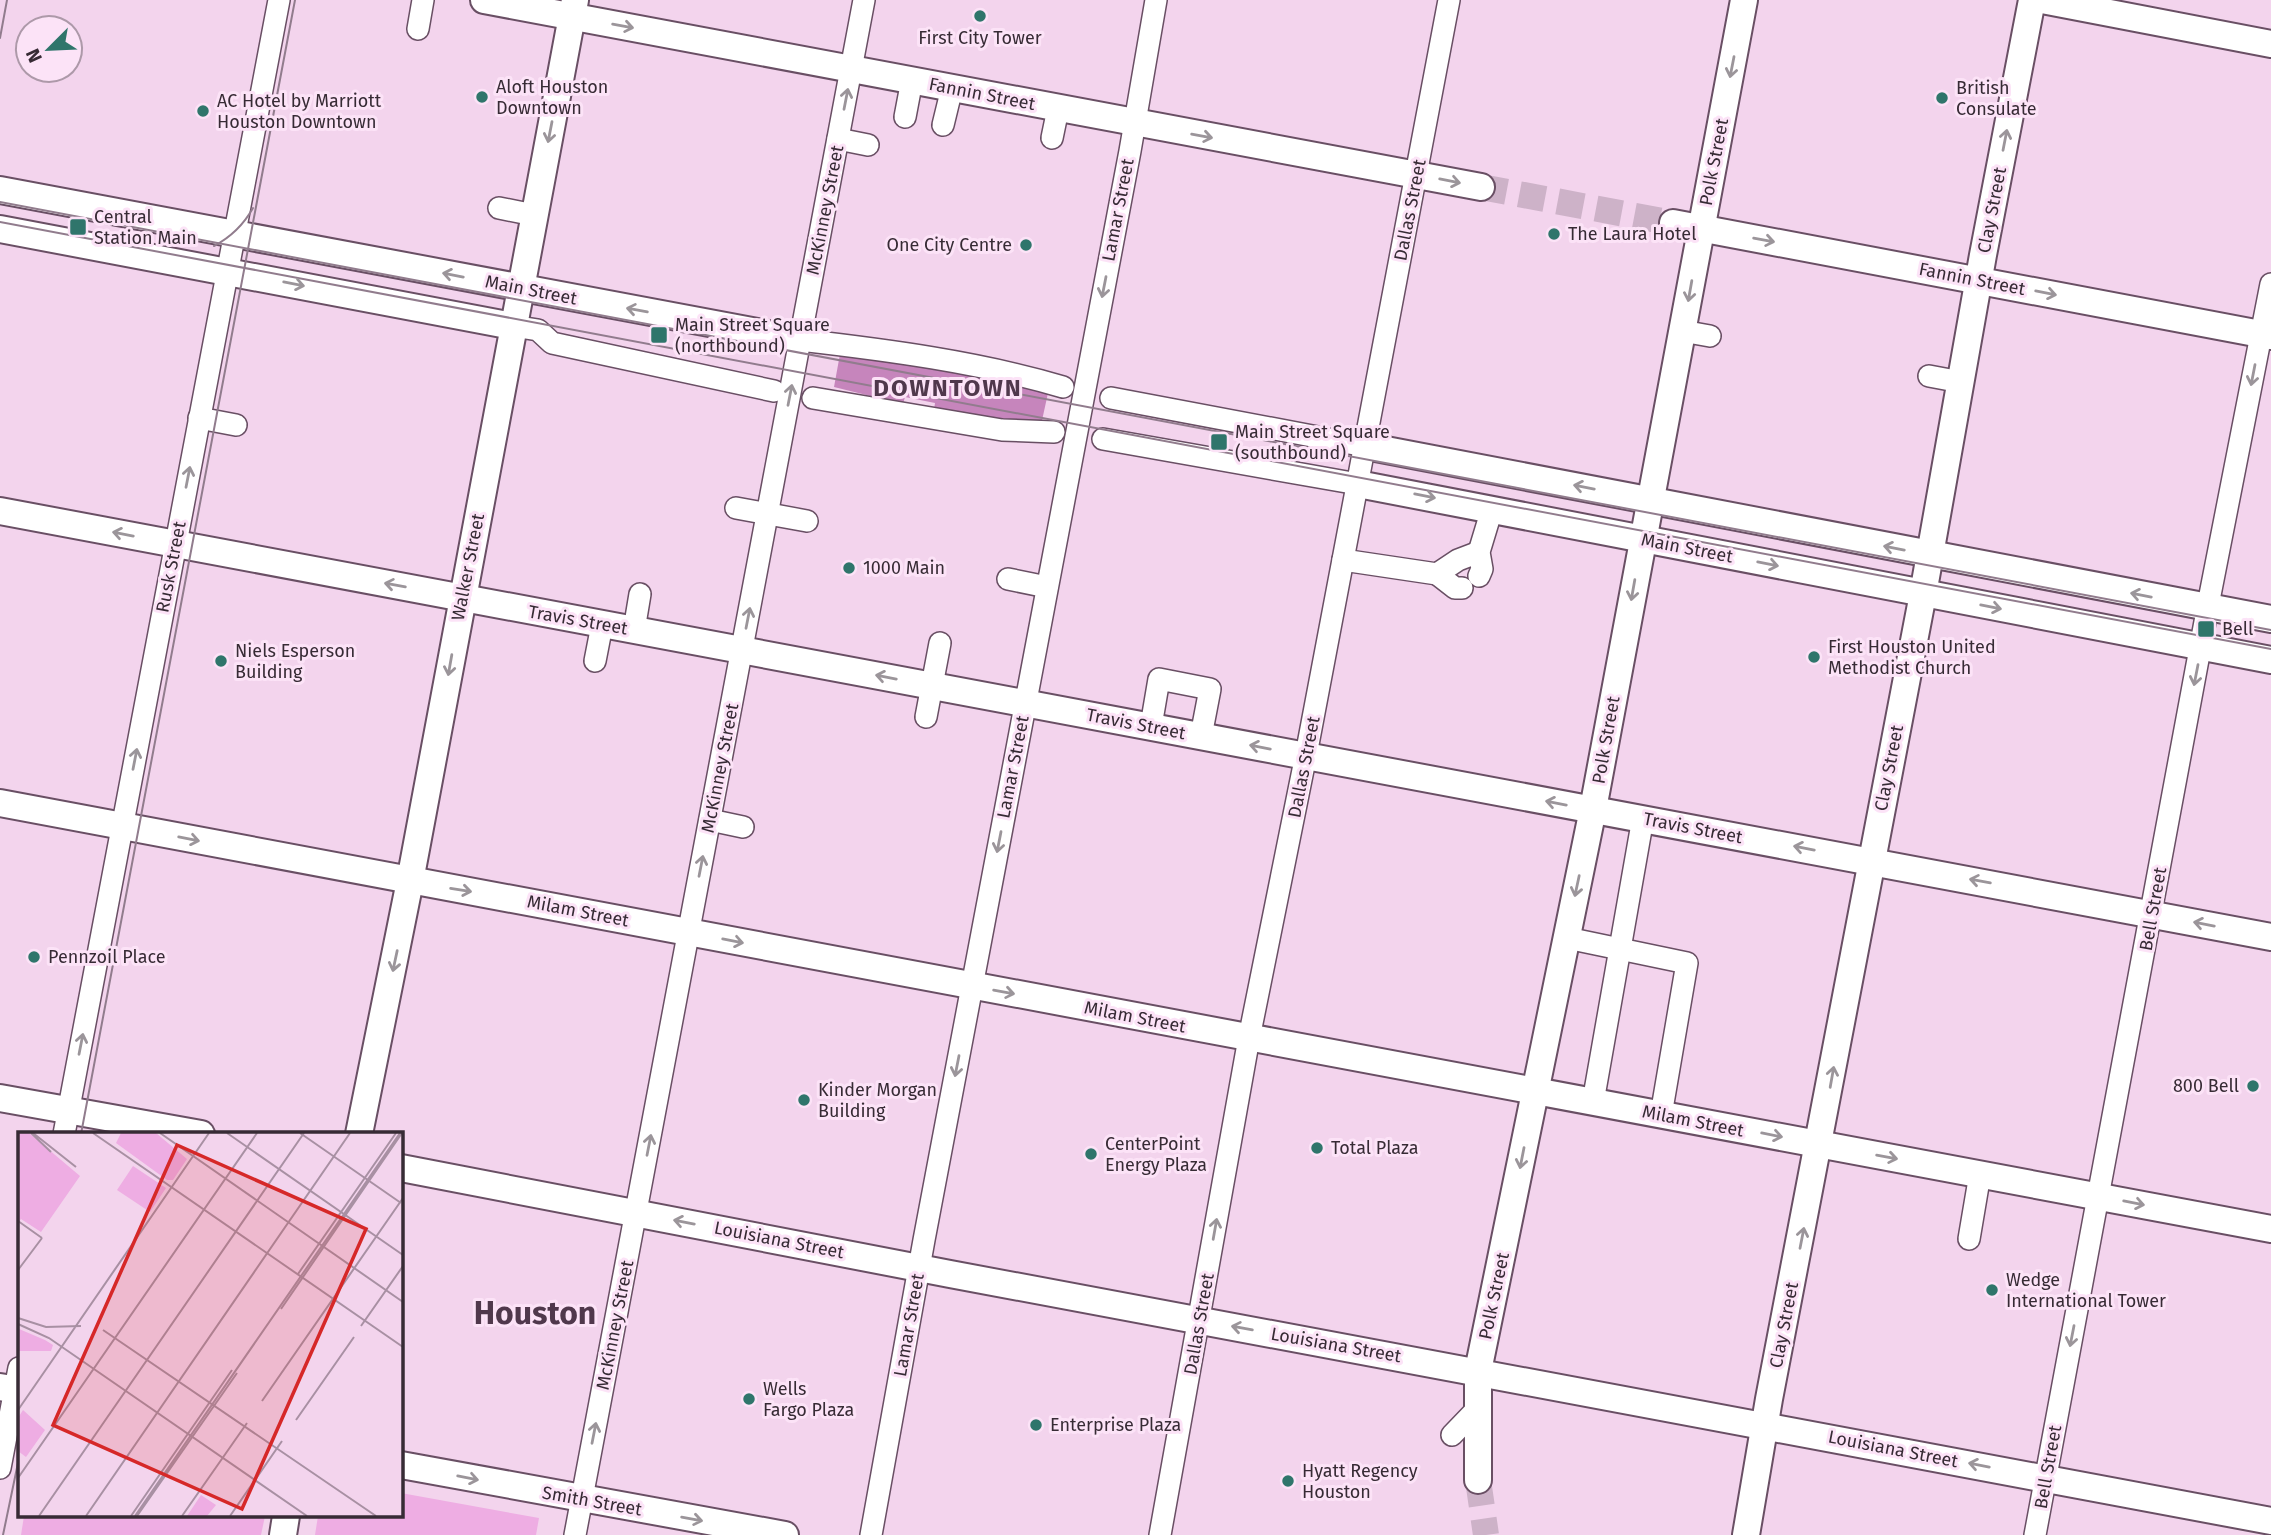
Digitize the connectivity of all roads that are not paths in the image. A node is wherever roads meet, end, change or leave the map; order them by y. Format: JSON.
{"nodes":[{"id":1,"x":279,"y":0,"type":"edge"},
{"id":2,"x":423,"y":0,"type":"edge"},
{"id":3,"x":484,"y":0,"type":"edge"},
{"id":4,"x":864,"y":0,"type":"edge"},
{"id":5,"x":1156,"y":0,"type":"edge"},
{"id":6,"x":1448,"y":0,"type":"edge"},
{"id":7,"x":1744,"y":0,"type":"edge"},
{"id":8,"x":2032,"y":0,"type":"edge"},
{"id":9,"x":2042,"y":0,"type":"edge"},
{"id":10,"x":573,"y":8,"type":"edge"},
{"id":11,"x":418,"y":29,"type":"dead end"},
{"id":12,"x":2271,"y":44,"type":"edge"},
{"id":13,"x":851,"y":68,"type":"junction"},
{"id":14,"x":912,"y":80,"type":"junction"},
{"id":15,"x":952,"y":88,"type":"junction"},
{"id":16,"x":1058,"y":108,"type":"junction"},
{"id":17,"x":905,"y":117,"type":"dead end"},
{"id":18,"x":1135,"y":124,"type":"junction"},
{"id":19,"x":943,"y":125,"type":"dead end"},
{"id":20,"x":1052,"y":138,"type":"dead end"},
{"id":21,"x":838,"y":139,"type":"junction"},
{"id":22,"x":869,"y":145,"type":"dead end"},
{"id":23,"x":1416,"y":175,"type":"junction"},
{"id":24,"x":1481,"y":187,"type":"tunnel mouth"},
{"id":25,"x":0,"y":190,"type":"edge"},
{"id":26,"x":499,"y":208,"type":"dead end"},
{"id":27,"x":534,"y":215,"type":"junction"},
{"id":28,"x":1673,"y":223,"type":"tunnel mouth"},
{"id":29,"x":1701,"y":228,"type":"junction"},
{"id":30,"x":0,"y":229,"type":"edge"},
{"id":31,"x":234,"y":234,"type":"junction"},
{"id":32,"x":227,"y":271,"type":"junction"},
{"id":33,"x":1979,"y":280,"type":"junction"},
{"id":34,"x":2271,"y":284,"type":"edge"},
{"id":35,"x":520,"y":288,"type":"junction"},
{"id":36,"x":513,"y":326,"type":"junction"},
{"id":37,"x":1682,"y":331,"type":"junction"},
{"id":38,"x":2266,"y":335,"type":"edge"},
{"id":39,"x":1710,"y":336,"type":"dead end"},
{"id":40,"x":800,"y":340,"type":"junction"},
{"id":41,"x":1929,"y":376,"type":"dead end"},
{"id":42,"x":1961,"y":382,"type":"junction"},
{"id":43,"x":1063,"y":387,"type":"dead end"},
{"id":44,"x":774,"y":391,"type":"dead end"},
{"id":45,"x":813,"y":398,"type":"dead end"},
{"id":46,"x":1111,"y":398,"type":"dead end"},
{"id":47,"x":200,"y":418,"type":"junction"},
{"id":48,"x":236,"y":425,"type":"dead end"},
{"id":49,"x":1054,"y":432,"type":"dead end"},
{"id":50,"x":1103,"y":439,"type":"dead end"},
{"id":51,"x":1365,"y":446,"type":"junction"},
{"id":52,"x":1358,"y":484,"type":"junction"},
{"id":53,"x":1651,"y":499,"type":"junction"},
{"id":54,"x":736,"y":508,"type":"dead end"},
{"id":55,"x":1492,"y":509,"type":"junction"},
{"id":56,"x":0,"y":511,"type":"edge"},
{"id":57,"x":768,"y":513,"type":"junction"},
{"id":58,"x":807,"y":521,"type":"dead end"},
{"id":59,"x":1643,"y":540,"type":"junction"},
{"id":60,"x":175,"y":544,"type":"junction"},
{"id":61,"x":1479,"y":552,"type":"junction"},
{"id":62,"x":1930,"y":555,"type":"junction"},
{"id":63,"x":1343,"y":560,"type":"junction"},
{"id":64,"x":1437,"y":574,"type":"junction"},
{"id":65,"x":1479,"y":576,"type":"dead end"},
{"id":66,"x":1008,"y":579,"type":"dead end"},
{"id":67,"x":1047,"y":587,"type":"junction"},
{"id":68,"x":1462,"y":588,"type":"dead end"},
{"id":69,"x":640,"y":594,"type":"dead end"},
{"id":70,"x":1923,"y":594,"type":"junction"},
{"id":71,"x":462,"y":598,"type":"junction"},
{"id":72,"x":2208,"y":608,"type":"junction"},
{"id":73,"x":2271,"y":620,"type":"edge"},
{"id":74,"x":602,"y":625,"type":"junction"},
{"id":75,"x":634,"y":631,"type":"junction"},
{"id":76,"x":940,"y":643,"type":"dead end"},
{"id":77,"x":2202,"y":646,"type":"junction"},
{"id":78,"x":742,"y":650,"type":"junction"},
{"id":79,"x":2271,"y":660,"type":"edge"},
{"id":80,"x":595,"y":661,"type":"dead end"},
{"id":81,"x":931,"y":685,"type":"junction"},
{"id":82,"x":1025,"y":703,"type":"junction"},
{"id":83,"x":926,"y":717,"type":"dead end"},
{"id":84,"x":1151,"y":726,"type":"junction"},
{"id":85,"x":1200,"y":736,"type":"junction"},
{"id":86,"x":1306,"y":755,"type":"junction"},
{"id":87,"x":0,"y":803,"type":"edge"},
{"id":88,"x":1593,"y":809,"type":"junction"},
{"id":89,"x":1643,"y":818,"type":"junction"},
{"id":90,"x":710,"y":820,"type":"junction"},
{"id":91,"x":122,"y":826,"type":"junction"},
{"id":92,"x":743,"y":827,"type":"dead end"},
{"id":93,"x":1871,"y":861,"type":"junction"},
{"id":94,"x":410,"y":881,"type":"junction"},
{"id":95,"x":2152,"y":914,"type":"junction"},
{"id":96,"x":688,"y":933,"type":"junction"},
{"id":97,"x":2271,"y":937,"type":"edge"},
{"id":98,"x":1567,"y":938,"type":"junction"},
{"id":99,"x":1620,"y":948,"type":"junction"},
{"id":100,"x":972,"y":986,"type":"junction"},
{"id":101,"x":1249,"y":1038,"type":"junction"},
{"id":102,"x":1536,"y":1091,"type":"junction"},
{"id":103,"x":0,"y":1097,"type":"edge"},
{"id":104,"x":1593,"y":1102,"type":"junction"},
{"id":105,"x":1661,"y":1115,"type":"junction"},
{"id":106,"x":66,"y":1123,"type":"edge"},
{"id":107,"x":176,"y":1132,"type":"edge"},
{"id":108,"x":359,"y":1132,"type":"edge"},
{"id":109,"x":1820,"y":1144,"type":"junction"},
{"id":110,"x":402,"y":1168,"type":"edge"},
{"id":111,"x":1980,"y":1174,"type":"junction"},
{"id":112,"x":2098,"y":1196,"type":"junction"},
{"id":113,"x":636,"y":1212,"type":"junction"},
{"id":114,"x":2271,"y":1228,"type":"edge"},
{"id":115,"x":1969,"y":1239,"type":"dead end"},
{"id":116,"x":919,"y":1268,"type":"junction"},
{"id":117,"x":1199,"y":1320,"type":"junction"},
{"id":118,"x":1478,"y":1371,"type":"junction"},
{"id":119,"x":13,"y":1384,"type":"edge"},
{"id":120,"x":1478,"y":1408,"type":"junction"},
{"id":121,"x":1765,"y":1425,"type":"junction"},
{"id":122,"x":1452,"y":1435,"type":"dead end"},
{"id":123,"x":402,"y":1465,"type":"edge"},
{"id":124,"x":0,"y":1468,"type":"edge"},
{"id":125,"x":2046,"y":1478,"type":"junction"},
{"id":126,"x":1478,"y":1480,"type":"tunnel mouth"},
{"id":127,"x":582,"y":1500,"type":"junction"},
{"id":128,"x":2271,"y":1521,"type":"edge"},
{"id":129,"x":575,"y":1535,"type":"edge"},
{"id":130,"x":785,"y":1535,"type":"edge"},
{"id":131,"x":871,"y":1535,"type":"edge"},
{"id":132,"x":1160,"y":1535,"type":"edge"},
{"id":133,"x":1746,"y":1535,"type":"edge"},
{"id":134,"x":2035,"y":1535,"type":"edge"}],
"edges":[{"from":1,"to":31,"type":"street","name":"Rusk Street"},
{"from":2,"to":11,"type":"street"},
{"from":3,"to":10,"type":"main road","name":"Fannin Street"},
{"from":4,"to":13,"type":"street","name":"McKinney Street"},
{"from":5,"to":18,"type":"street","name":"Lamar Street"},
{"from":6,"to":23,"type":"street","name":"Dallas Street"},
{"from":7,"to":29,"type":"main road","name":"Polk Street","one_way":true},
{"from":33,"to":8,"type":"main road","name":"Clay Street","one_way":true},
{"from":9,"to":12,"type":"main road"},
{"from":10,"to":13,"type":"main road","name":"Fannin Street","one_way":true},
{"from":10,"to":27,"type":"main road","name":"Walker Street","one_way":true},
{"from":13,"to":14,"type":"main road","name":"Fannin Street"},
{"from":21,"to":13,"type":"street","name":"McKinney Street","one_way":true},
{"from":14,"to":15,"type":"main road","name":"Fannin Street"},
{"from":14,"to":17,"type":"street"},
{"from":15,"to":16,"type":"main road","name":"Fannin Street"},
{"from":15,"to":19,"type":"street"},
{"from":16,"to":18,"type":"main road","name":"Fannin Street"},
{"from":16,"to":20,"type":"street"},
{"from":18,"to":23,"type":"main road","name":"Fannin Street","one_way":true},
{"from":18,"to":67,"type":"street","name":"Lamar Street","one_way":true},
{"from":21,"to":22,"type":"street"},
{"from":21,"to":40,"type":"street","name":"McKinney Street"},
{"from":23,"to":24,"type":"main road","name":"Fannin Street","one_way":true},
{"from":23,"to":51,"type":"street","name":"Dallas Street"},
{"from":25,"to":31,"type":"main road","name":"Main Street"},
{"from":26,"to":27,"type":"street"},
{"from":27,"to":35,"type":"main road","name":"Walker Street"},
{"from":28,"to":29,"type":"main road","name":"Fannin Street"},
{"from":29,"to":33,"type":"main road","name":"Fannin Street","one_way":true},
{"from":29,"to":37,"type":"main road","name":"Polk Street","one_way":true},
{"from":30,"to":32,"type":"main road"},
{"from":31,"to":32,"type":"street","name":"Rusk Street"},
{"from":35,"to":31,"type":"main road","name":"Main Street","one_way":true},
{"from":32,"to":36,"type":"main road","one_way":true},
{"from":32,"to":47,"type":"street","name":"Rusk Street"},
{"from":33,"to":38,"type":"main road","name":"Fannin Street","one_way":true},
{"from":33,"to":42,"type":"main road","name":"Clay Street"},
{"from":34,"to":38,"type":"street","name":"Bell Street"},
{"from":35,"to":36,"type":"main road","name":"Walker Street"},
{"from":40,"to":35,"type":"main road","name":"Main Street","one_way":true},
{"from":36,"to":44,"type":"street"},
{"from":36,"to":71,"type":"main road","name":"Walker Street"},
{"from":37,"to":39,"type":"street"},
{"from":37,"to":53,"type":"main road","name":"Polk Street"},
{"from":38,"to":72,"type":"street","name":"Bell Street","one_way":true},
{"from":40,"to":43,"type":"street","name":"Main Street"},
{"from":57,"to":40,"type":"street","name":"McKinney Street","one_way":true},
{"from":41,"to":42,"type":"street"},
{"from":42,"to":62,"type":"main road","name":"Clay Street"},
{"from":45,"to":49,"type":"street"},
{"from":46,"to":51,"type":"street"},
{"from":47,"to":48,"type":"street"},
{"from":60,"to":47,"type":"street","name":"Rusk Street","one_way":true},
{"from":50,"to":52,"type":"street","name":"Main Street"},
{"from":51,"to":52,"type":"street","name":"Dallas Street"},
{"from":53,"to":51,"type":"main road","one_way":true},
{"from":52,"to":55,"type":"main road","name":"Main Street","one_way":true},
{"from":52,"to":63,"type":"street","name":"Dallas Street"},
{"from":53,"to":59,"type":"main road","name":"Polk Street"},
{"from":62,"to":53,"type":"main road","one_way":true},
{"from":54,"to":57,"type":"street"},
{"from":55,"to":59,"type":"main road","name":"Main Street"},
{"from":55,"to":61,"type":"street"},
{"from":60,"to":56,"type":"main road","name":"Travis Street","one_way":true},
{"from":57,"to":58,"type":"street"},
{"from":78,"to":57,"type":"street","name":"McKinney Street","one_way":true},
{"from":59,"to":70,"type":"main road","name":"Main Street","one_way":true},
{"from":59,"to":88,"type":"main road","name":"Polk Street","one_way":true},
{"from":71,"to":60,"type":"main road","name":"Travis Street","one_way":true},
{"from":91,"to":60,"type":"street","name":"Rusk Street","one_way":true},
{"from":61,"to":64,"type":"street"},
{"from":61,"to":65,"type":"street"},
{"from":62,"to":70,"type":"main road","name":"Clay Street"},
{"from":72,"to":62,"type":"main road","one_way":true},
{"from":63,"to":64,"type":"street"},
{"from":63,"to":86,"type":"street","name":"Dallas Street"},
{"from":64,"to":68,"type":"street"},
{"from":66,"to":67,"type":"street"},
{"from":67,"to":82,"type":"street","name":"Lamar Street"},
{"from":69,"to":75,"type":"street"},
{"from":70,"to":77,"type":"main road","name":"Main Street","one_way":true},
{"from":70,"to":93,"type":"main road","name":"Clay Street"},
{"from":71,"to":74,"type":"main road","name":"Travis Street"},
{"from":71,"to":94,"type":"main road","name":"Walker Street","one_way":true},
{"from":72,"to":73,"type":"main road"},
{"from":72,"to":77,"type":"street","name":"Bell Street"},
{"from":74,"to":75,"type":"main road","name":"Travis Street"},
{"from":74,"to":80,"type":"street"},
{"from":75,"to":78,"type":"main road","name":"Travis Street"},
{"from":76,"to":81,"type":"street"},
{"from":77,"to":79,"type":"main road","name":"Main Street"},
{"from":77,"to":95,"type":"street","name":"Bell Street","one_way":true},
{"from":81,"to":78,"type":"main road","name":"Travis Street","one_way":true},
{"from":78,"to":90,"type":"street","name":"McKinney Street"},
{"from":81,"to":82,"type":"main road","name":"Travis Street"},
{"from":81,"to":83,"type":"street"},
{"from":82,"to":84,"type":"main road","name":"Travis Street"},
{"from":82,"to":100,"type":"street","name":"Lamar Street","one_way":true},
{"from":84,"to":85,"type":"main road","name":"Travis Street"},
{"from":84,"to":85,"type":"street"},
{"from":86,"to":85,"type":"main road","name":"Travis Street","one_way":true},
{"from":88,"to":86,"type":"main road","name":"Travis Street","one_way":true},
{"from":86,"to":101,"type":"street","name":"Dallas Street"},
{"from":87,"to":91,"type":"main road","name":"Milam Street"},
{"from":88,"to":89,"type":"main road","name":"Travis Street"},
{"from":88,"to":98,"type":"main road","name":"Polk Street","one_way":true},
{"from":93,"to":89,"type":"main road","name":"Travis Street","one_way":true},
{"from":89,"to":99,"type":"street"},
{"from":90,"to":92,"type":"street"},
{"from":96,"to":90,"type":"street","name":"McKinney Street","one_way":true},
{"from":91,"to":94,"type":"main road","name":"Milam Street","one_way":true},
{"from":106,"to":91,"type":"street","name":"Rusk Street","one_way":true},
{"from":95,"to":93,"type":"main road","name":"Travis Street","one_way":true},
{"from":109,"to":93,"type":"main road","name":"Clay Street","one_way":true},
{"from":94,"to":96,"type":"main road","name":"Milam Street","one_way":true},
{"from":94,"to":108,"type":"main road","name":"Walker Street","one_way":true},
{"from":97,"to":95,"type":"main road","name":"Travis Street","one_way":true},
{"from":95,"to":112,"type":"street","name":"Bell Street"},
{"from":96,"to":100,"type":"main road","name":"Milam Street","one_way":true},
{"from":113,"to":96,"type":"street","name":"McKinney Street","one_way":true},
{"from":98,"to":99,"type":"street"},
{"from":98,"to":102,"type":"main road","name":"Polk Street"},
{"from":99,"to":104,"type":"street"},
{"from":99,"to":105,"type":"street"},
{"from":100,"to":101,"type":"main road","name":"Milam Street","one_way":true},
{"from":100,"to":116,"type":"street","name":"Lamar Street","one_way":true},
{"from":101,"to":102,"type":"main road","name":"Milam Street"},
{"from":117,"to":101,"type":"street","name":"Dallas Street","one_way":true},
{"from":102,"to":104,"type":"main road","name":"Milam Street"},
{"from":102,"to":118,"type":"main road","name":"Polk Street","one_way":true},
{"from":103,"to":106,"type":"main road"},
{"from":104,"to":105,"type":"main road","name":"Milam Street"},
{"from":105,"to":109,"type":"main road","name":"Milam Street","one_way":true},
{"from":106,"to":107,"type":"main road"},
{"from":109,"to":111,"type":"main road","name":"Milam Street","one_way":true},
{"from":121,"to":109,"type":"main road","name":"Clay Street","one_way":true},
{"from":110,"to":113,"type":"main road","name":"Louisiana Street"},
{"from":111,"to":112,"type":"main road","name":"Milam Street"},
{"from":111,"to":115,"type":"street"},
{"from":112,"to":114,"type":"main road","name":"Milam Street","one_way":true},
{"from":112,"to":125,"type":"street","name":"Bell Street","one_way":true},
{"from":116,"to":113,"type":"main road","name":"Louisiana Street","one_way":true},
{"from":127,"to":113,"type":"street","name":"McKinney Street","one_way":true},
{"from":116,"to":117,"type":"main road","name":"Louisiana Street"},
{"from":116,"to":131,"type":"street","name":"Lamar Street"},
{"from":118,"to":117,"type":"main road","name":"Louisiana Street","one_way":true},
{"from":117,"to":132,"type":"street","name":"Dallas Street"},
{"from":118,"to":120,"type":"main road","name":"Polk Street"},
{"from":118,"to":121,"type":"main road","name":"Louisiana Street"},
{"from":119,"to":124,"type":"street"},
{"from":120,"to":122,"type":"street"},
{"from":120,"to":126,"type":"main road","name":"Polk Street"},
{"from":125,"to":121,"type":"main road","name":"Louisiana Street","one_way":true},
{"from":121,"to":133,"type":"main road","name":"Clay Street"},
{"from":123,"to":127,"type":"main road","name":"Smith Street","one_way":true},
{"from":125,"to":128,"type":"main road","name":"Louisiana Street"},
{"from":125,"to":134,"type":"street","name":"Bell Street"},
{"from":127,"to":129,"type":"street","name":"McKinney Street"},
{"from":127,"to":130,"type":"main road","name":"Smith Street","one_way":true}]}
